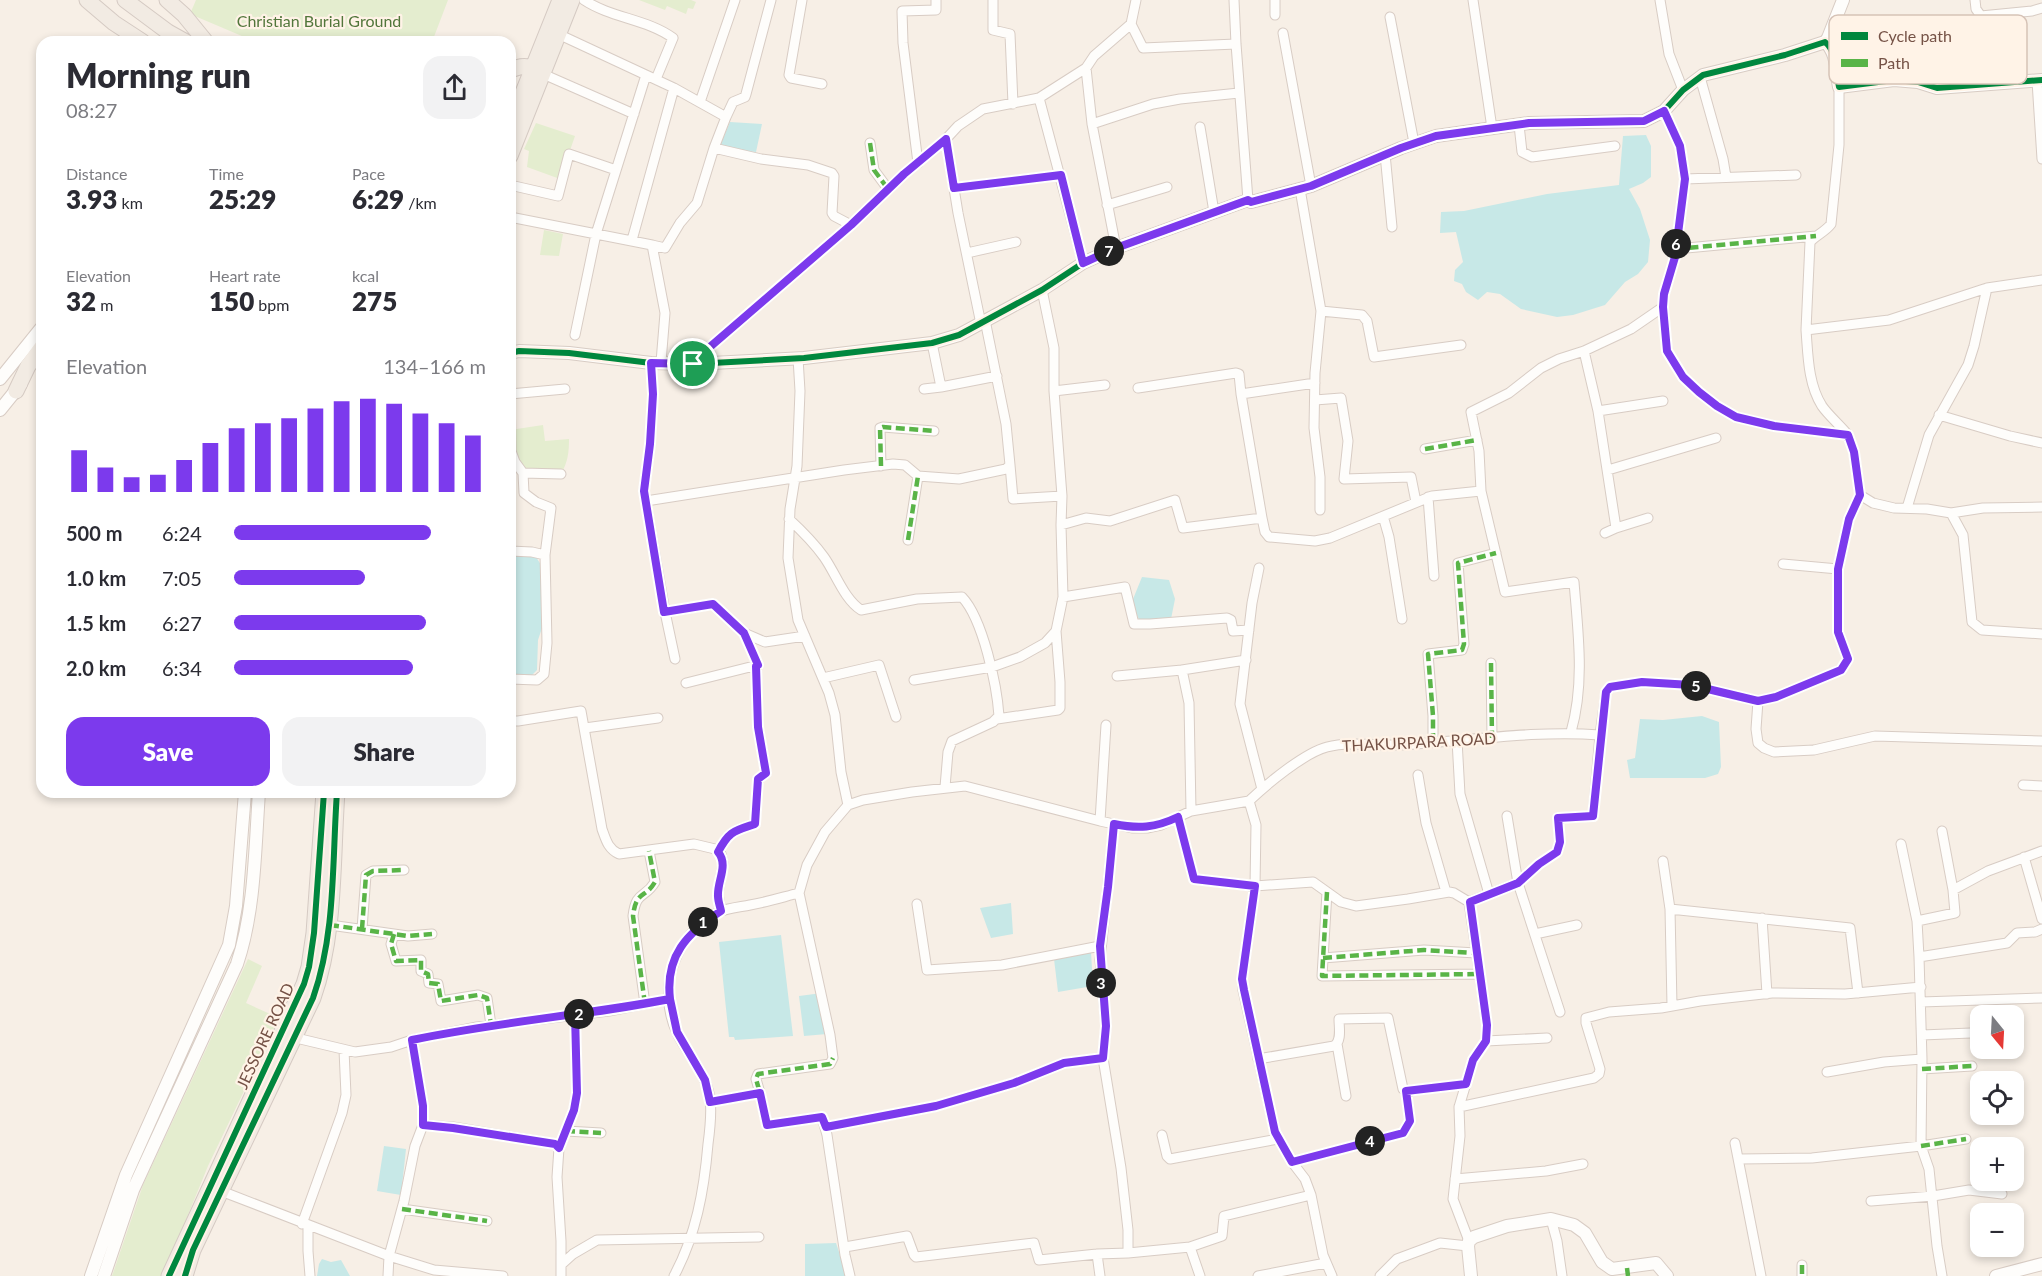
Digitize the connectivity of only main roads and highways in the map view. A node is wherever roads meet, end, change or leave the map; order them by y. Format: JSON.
{"nodes":[{"id":1,"x":87,"y":0,"type":"edge"},
{"id":2,"x":124,"y":0,"type":"edge"},
{"id":3,"x":166,"y":0,"type":"edge"},
{"id":4,"x":560,"y":0,"type":"edge"},
{"id":5,"x":572,"y":0,"type":"edge"},
{"id":6,"x":134,"y":36,"type":"edge"},
{"id":7,"x":175,"y":36,"type":"edge"},
{"id":8,"x":201,"y":36,"type":"edge"},
{"id":9,"x":516,"y":68,"type":"edge"},
{"id":10,"x":538,"y":71,"type":"junction"},
{"id":11,"x":516,"y":113,"type":"edge"},
{"id":12,"x":516,"y":138,"type":"edge"},
{"id":13,"x":36,"y":355,"type":"edge"},
{"id":14,"x":16,"y":391,"type":"road end"},
{"id":15,"x":324,"y":798,"type":"edge"},
{"id":16,"x":337,"y":798,"type":"edge"},
{"id":17,"x":289,"y":1035,"type":"junction"},
{"id":18,"x":169,"y":1276,"type":"edge"},
{"id":19,"x":185,"y":1276,"type":"edge"}],
"edges":[{"from":1,"to":6,"type":"main road"},
{"from":2,"to":7,"type":"main road"},
{"from":3,"to":8,"type":"main road"},
{"from":4,"to":10,"type":"main road"},
{"from":5,"to":10,"type":"main road"},
{"from":9,"to":10,"type":"main road"},
{"from":10,"to":11,"type":"main road"},
{"from":10,"to":12,"type":"main road"},
{"from":13,"to":14,"type":"main road"},
{"from":15,"to":17,"type":"main road","name":"JESSORE ROAD"},
{"from":16,"to":17,"type":"main road","name":"JESSORE ROAD"},
{"from":17,"to":18,"type":"main road","name":"JESSORE ROAD"},
{"from":17,"to":19,"type":"main road","name":"JESSORE ROAD"}]}
